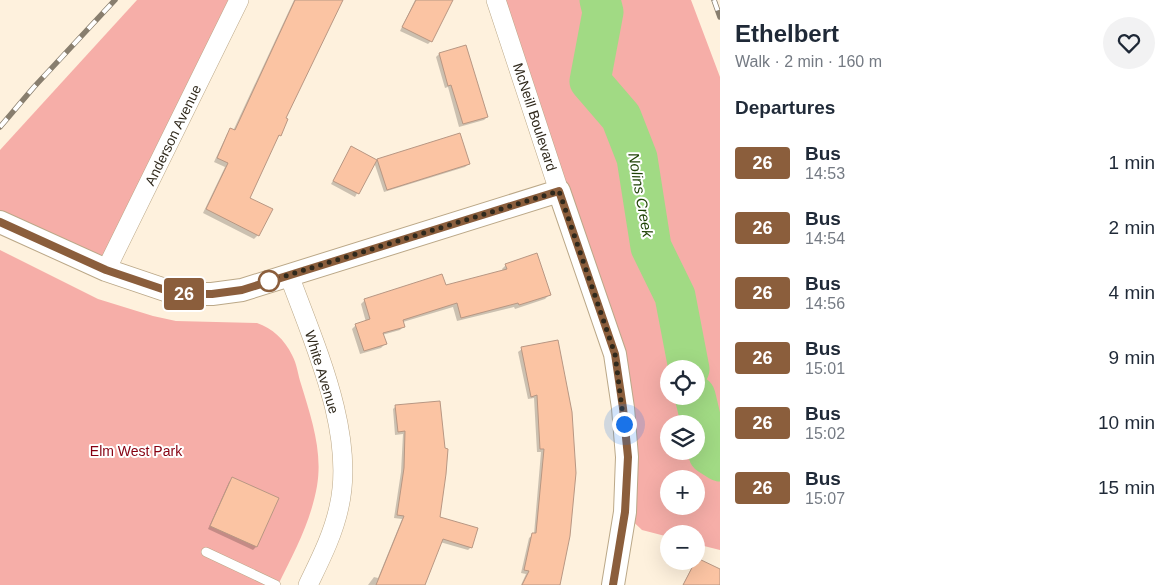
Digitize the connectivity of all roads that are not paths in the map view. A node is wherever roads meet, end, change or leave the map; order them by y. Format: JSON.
{"nodes":[{"id":1,"x":239,"y":0,"type":"edge"},
{"id":2,"x":496,"y":0,"type":"edge"},
{"id":3,"x":559,"y":191,"type":"junction"},
{"id":4,"x":0,"y":222,"type":"edge"},
{"id":5,"x":106,"y":270,"type":"junction"},
{"id":6,"x":289,"y":275,"type":"junction"},
{"id":7,"x":206,"y":552,"type":"dead end"},
{"id":8,"x":276,"y":585,"type":"edge"},
{"id":9,"x":308,"y":585,"type":"edge"},
{"id":10,"x":613,"y":585,"type":"edge"}],
"edges":[{"from":1,"to":5,"type":"street","name":"Anderson Avenue"},
{"from":2,"to":3,"type":"street","name":"McNeill Boulevard"},
{"from":3,"to":6,"type":"street"},
{"from":3,"to":10,"type":"street","name":"McNeill Boulevard"},
{"from":4,"to":5,"type":"street"},
{"from":5,"to":6,"type":"street"},
{"from":6,"to":9,"type":"street","name":"White Avenue"},
{"from":7,"to":8,"type":"lane"}]}
